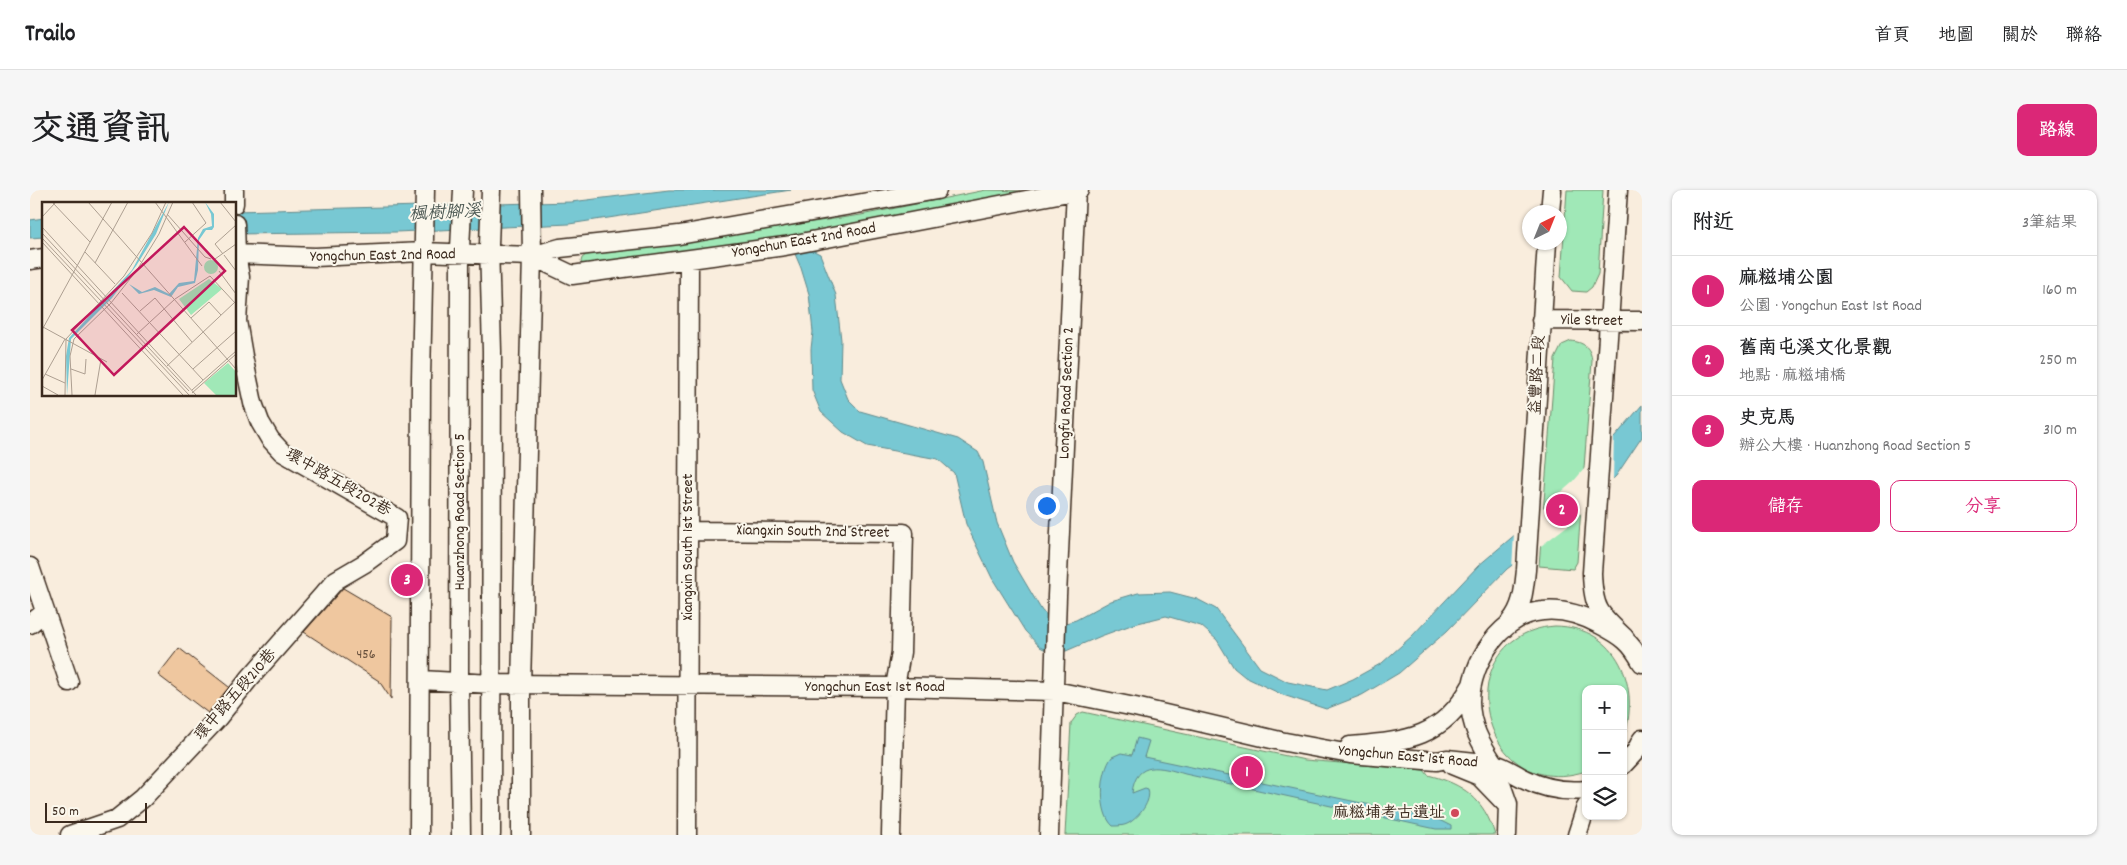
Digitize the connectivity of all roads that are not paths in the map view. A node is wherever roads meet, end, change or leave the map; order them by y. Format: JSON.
{"nodes":[{"id":1,"x":424,"y":190,"type":"edge"},
{"id":2,"x":463,"y":190,"type":"edge"},
{"id":3,"x":490,"y":190,"type":"edge"},
{"id":4,"x":531,"y":190,"type":"edge"},
{"id":5,"x":937,"y":190,"type":"edge"},
{"id":6,"x":1077,"y":190,"type":"edge"},
{"id":7,"x":1552,"y":190,"type":"edge"},
{"id":8,"x":1618,"y":190,"type":"edge"},
{"id":9,"x":1551,"y":205,"type":"edge"},
{"id":10,"x":423,"y":249,"type":"junction"},
{"id":11,"x":1546,"y":250,"type":"edge"},
{"id":12,"x":460,"y":251,"type":"junction"},
{"id":13,"x":490,"y":251,"type":"junction"},
{"id":14,"x":532,"y":252,"type":"junction"},
{"id":15,"x":236,"y":254,"type":"edge"},
{"id":16,"x":689,"y":260,"type":"junction"},
{"id":17,"x":1541,"y":320,"type":"junction"},
{"id":18,"x":1609,"y":321,"type":"junction"},
{"id":19,"x":1642,"y":321,"type":"edge"},
{"id":20,"x":688,"y":531,"type":"junction"},
{"id":21,"x":395,"y":541,"type":"joint"},
{"id":22,"x":30,"y":567,"type":"edge"},
{"id":23,"x":45,"y":612,"type":"junction"},
{"id":24,"x":30,"y":624,"type":"edge"},
{"id":25,"x":1503,"y":630,"type":"junction"},
{"id":26,"x":1625,"y":638,"type":"junction"},
{"id":27,"x":1641,"y":659,"type":"edge"},
{"id":28,"x":421,"y":680,"type":"junction"},
{"id":29,"x":69,"y":682,"type":"dead end"},
{"id":30,"x":459,"y":683,"type":"junction"},
{"id":31,"x":1473,"y":683,"type":"junction"},
{"id":32,"x":492,"y":684,"type":"junction"},
{"id":33,"x":521,"y":684,"type":"junction"},
{"id":34,"x":688,"y":686,"type":"junction"},
{"id":35,"x":895,"y":687,"type":"junction"},
{"id":36,"x":1055,"y":691,"type":"junction"},
{"id":37,"x":1641,"y":742,"type":"edge"},
{"id":38,"x":1322,"y":749,"type":"junction"},
{"id":39,"x":1627,"y":760,"type":"edge"},
{"id":40,"x":1437,"y":761,"type":"junction"},
{"id":41,"x":1494,"y":764,"type":"junction"},
{"id":42,"x":1582,"y":790,"type":"edge"},
{"id":43,"x":1508,"y":806,"type":"junction"},
{"id":44,"x":1582,"y":819,"type":"edge"},
{"id":45,"x":70,"y":835,"type":"edge"},
{"id":46,"x":419,"y":835,"type":"edge"},
{"id":47,"x":461,"y":835,"type":"edge"},
{"id":48,"x":491,"y":835,"type":"edge"},
{"id":49,"x":521,"y":835,"type":"edge"},
{"id":50,"x":687,"y":835,"type":"edge"},
{"id":51,"x":892,"y":835,"type":"edge"},
{"id":52,"x":1049,"y":835,"type":"edge"},
{"id":53,"x":1508,"y":835,"type":"edge"},
{"id":54,"x":1577,"y":835,"type":"edge"}],
"edges":[{"from":1,"to":10,"type":"street"},
{"from":2,"to":12,"type":"street","name":"Huanzhong Road Section 5"},
{"from":3,"to":13,"type":"street","name":"Huanzhong Road Section 5"},
{"from":4,"to":14,"type":"street"},
{"from":5,"to":14,"type":"street","name":"Yongchun East 2nd Road"},
{"from":6,"to":16,"type":"street","name":"Yongchun East 2nd Road"},
{"from":6,"to":36,"type":"street","name":"Longfu Road Section 2"},
{"from":7,"to":9,"type":"street"},
{"from":8,"to":18,"type":"street"},
{"from":10,"to":12,"type":"street","name":"Yongchun East 2nd Road"},
{"from":10,"to":15,"type":"street","name":"Yongchun East 2nd Road"},
{"from":10,"to":28,"type":"street"},
{"from":11,"to":17,"type":"street","name":"益豐路二段"},
{"from":12,"to":13,"type":"street","name":"Yongchun East 2nd Road"},
{"from":12,"to":30,"type":"street","name":"Huanzhong Road Section 5"},
{"from":13,"to":14,"type":"street","name":"Yongchun East 2nd Road"},
{"from":13,"to":32,"type":"street","name":"Huanzhong Road Section 5"},
{"from":14,"to":16,"type":"street","name":"Yongchun East 2nd Road"},
{"from":14,"to":33,"type":"street"},
{"from":15,"to":21,"type":"street","name":"環中路五段202巷"},
{"from":16,"to":20,"type":"street","name":"Xiangxin South 1st Street"},
{"from":17,"to":18,"type":"street","name":"Yile Street"},
{"from":17,"to":25,"type":"street","name":"益豐路二段"},
{"from":18,"to":19,"type":"street","name":"Yile Street"},
{"from":18,"to":26,"type":"street"},
{"from":20,"to":34,"type":"street","name":"Xiangxin South 1st Street"},
{"from":20,"to":35,"type":"street","name":"Xiangxin South 2nd Street"},
{"from":21,"to":45,"type":"street","name":"環中路五段210巷"},
{"from":22,"to":23,"type":"street"},
{"from":23,"to":24,"type":"street"},
{"from":23,"to":29,"type":"street"},
{"from":25,"to":26,"type":"street"},
{"from":25,"to":31,"type":"street"},
{"from":26,"to":27,"type":"street"},
{"from":28,"to":30,"type":"street","name":"Yongchun East 1st Road"},
{"from":28,"to":46,"type":"street"},
{"from":30,"to":32,"type":"street","name":"Yongchun East 1st Road"},
{"from":30,"to":47,"type":"street","name":"Huanzhong Road Section 5"},
{"from":31,"to":38,"type":"street","name":"Yongchun East 1st Road"},
{"from":31,"to":41,"type":"street"},
{"from":32,"to":33,"type":"street","name":"Yongchun East 1st Road"},
{"from":32,"to":48,"type":"street","name":"Huanzhong Road Section 5"},
{"from":33,"to":34,"type":"street","name":"Yongchun East 1st Road"},
{"from":33,"to":49,"type":"street"},
{"from":34,"to":35,"type":"street","name":"Yongchun East 1st Road"},
{"from":34,"to":50,"type":"street","name":"Xiangxin South 1st Street"},
{"from":35,"to":36,"type":"street","name":"Yongchun East 1st Road"},
{"from":35,"to":51,"type":"street","name":"Xiangxin South 2nd Street"},
{"from":36,"to":38,"type":"street","name":"Yongchun East 1st Road"},
{"from":36,"to":52,"type":"street"},
{"from":37,"to":39,"type":"street"},
{"from":38,"to":40,"type":"street","name":"Yongchun East 1st Road"},
{"from":40,"to":41,"type":"street","name":"Yongchun East 1st Road"},
{"from":40,"to":43,"type":"street"},
{"from":41,"to":42,"type":"street"},
{"from":41,"to":43,"type":"street"},
{"from":43,"to":53,"type":"street"},
{"from":44,"to":54,"type":"street"}]}
